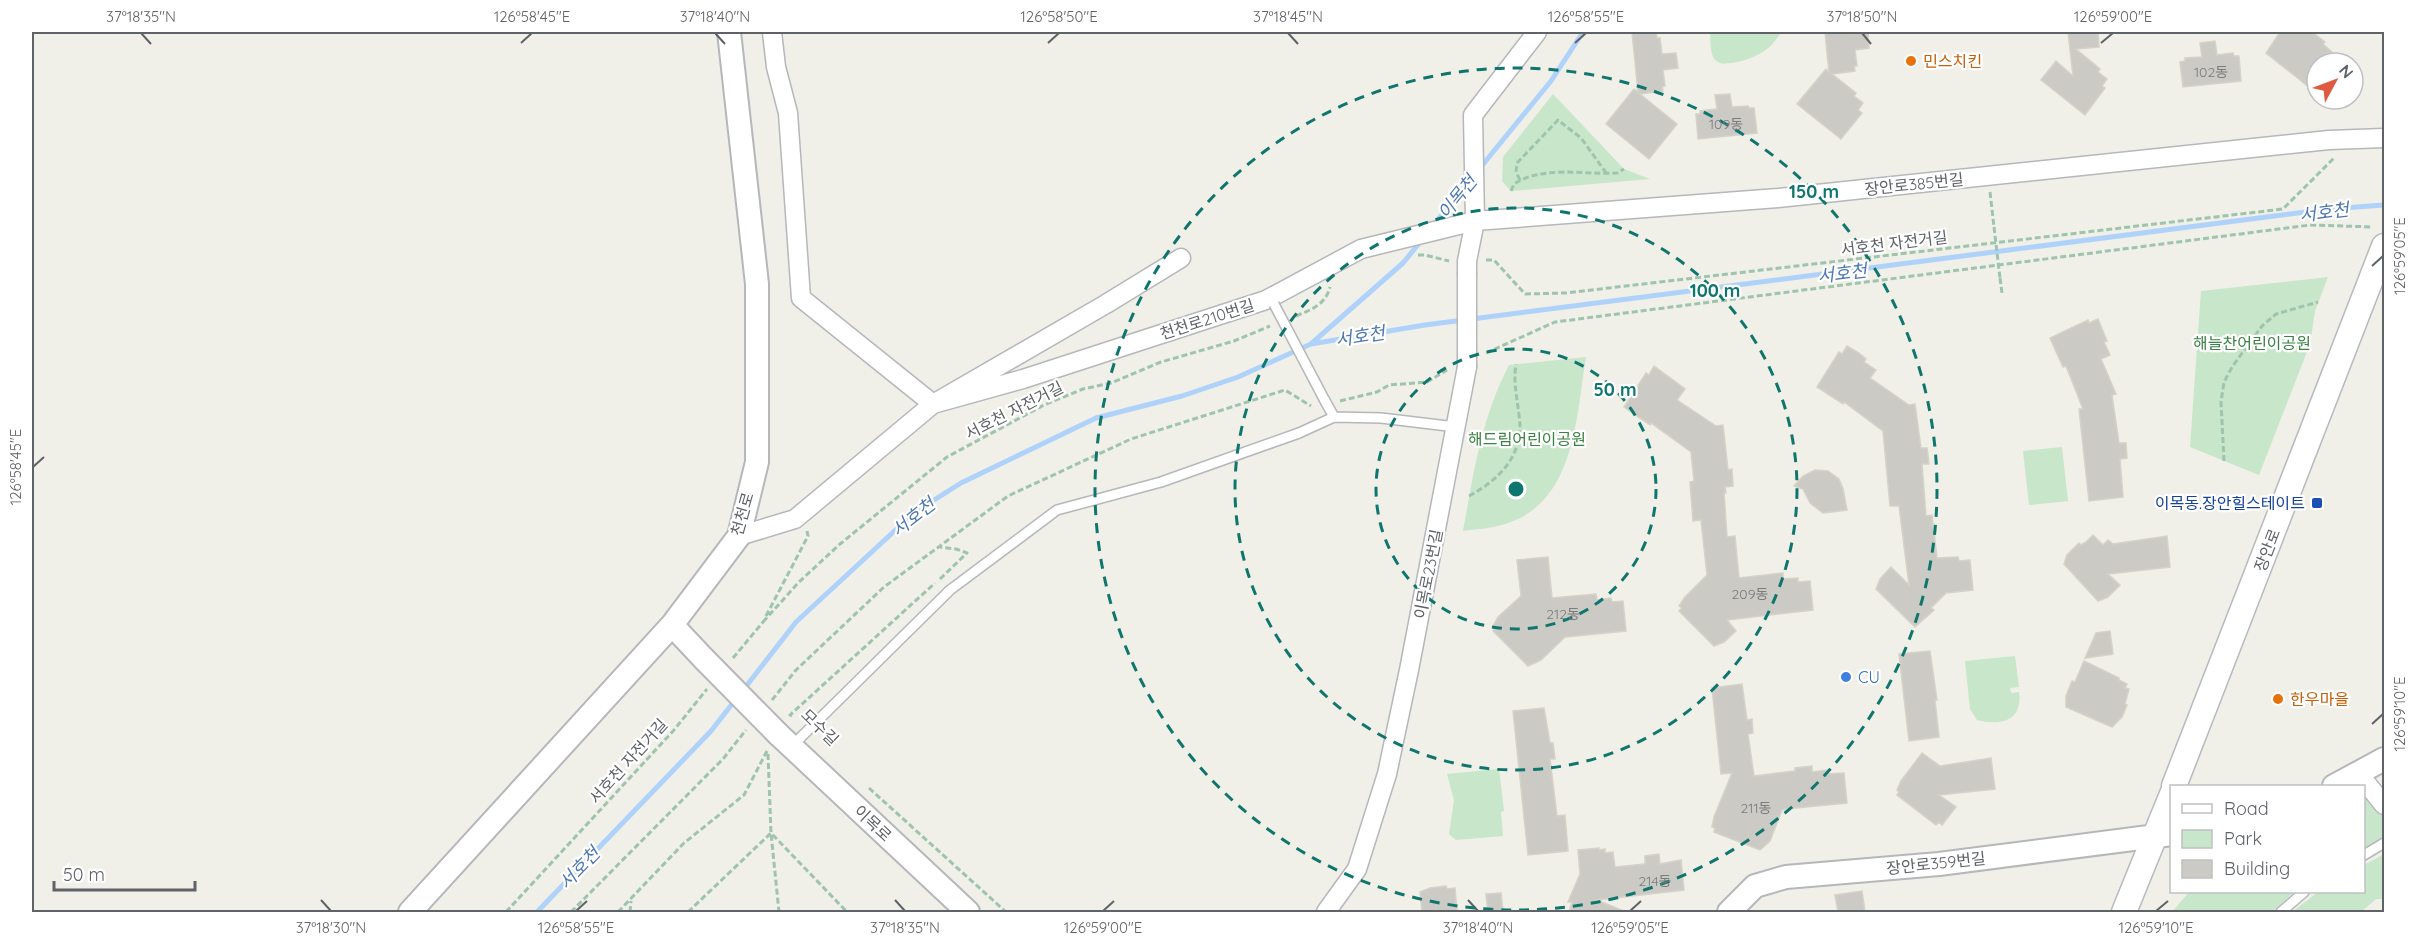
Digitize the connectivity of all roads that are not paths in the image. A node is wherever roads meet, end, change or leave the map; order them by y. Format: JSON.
{"nodes":[{"id":1,"x":729,"y":32,"type":"edge"},
{"id":2,"x":772,"y":32,"type":"edge"},
{"id":3,"x":1537,"y":32,"type":"edge"},
{"id":4,"x":2385,"y":138,"type":"edge"},
{"id":5,"x":1475,"y":221,"type":"junction"},
{"id":6,"x":2380,"y":243,"type":"edge"},
{"id":7,"x":1181,"y":258,"type":"dead end"},
{"id":8,"x":1272,"y":301,"type":"junction"},
{"id":9,"x":933,"y":404,"type":"junction"},
{"id":10,"x":1334,"y":417,"type":"junction"},
{"id":11,"x":1456,"y":427,"type":"junction"},
{"id":12,"x":738,"y":536,"type":"junction"},
{"id":13,"x":672,"y":625,"type":"junction"},
{"id":14,"x":785,"y":740,"type":"junction"},
{"id":15,"x":2385,"y":759,"type":"edge"},
{"id":16,"x":2360,"y":774,"type":"junction"},
{"id":17,"x":2174,"y":785,"type":"edge"},
{"id":18,"x":2336,"y":785,"type":"edge"},
{"id":19,"x":2170,"y":803,"type":"edge"},
{"id":20,"x":2385,"y":805,"type":"edge"},
{"id":21,"x":2163,"y":834,"type":"edge"},
{"id":22,"x":2385,"y":843,"type":"edge"},
{"id":23,"x":2365,"y":854,"type":"edge"},
{"id":24,"x":2302,"y":893,"type":"edge"},
{"id":25,"x":410,"y":912,"type":"edge"},
{"id":26,"x":968,"y":912,"type":"edge"},
{"id":27,"x":1326,"y":912,"type":"edge"},
{"id":28,"x":1729,"y":912,"type":"edge"},
{"id":29,"x":2124,"y":912,"type":"edge"},
{"id":30,"x":2281,"y":912,"type":"edge"}],
"edges":[{"from":1,"to":12,"type":"street","name":"천천로"},
{"from":2,"to":9,"type":"street"},
{"from":3,"to":5,"type":"street"},
{"from":4,"to":5,"type":"street","name":"장안로385번길"},
{"from":5,"to":8,"type":"street","name":"천천로210번길"},
{"from":5,"to":11,"type":"street","name":"이목로23번길","bridge":true},
{"from":6,"to":17,"type":"main road","name":"장안로"},
{"from":7,"to":9,"type":"street","name":"천천로210번길"},
{"from":8,"to":9,"type":"street","name":"천천로210번길"},
{"from":8,"to":10,"type":"lane","bridge":true},
{"from":9,"to":12,"type":"street","name":"천천로210번길"},
{"from":10,"to":11,"type":"lane"},
{"from":10,"to":14,"type":"lane"},
{"from":11,"to":27,"type":"street","name":"이목로23번길"},
{"from":12,"to":13,"type":"street","name":"천천로"},
{"from":13,"to":14,"type":"street","name":"이목로","bridge":true},
{"from":13,"to":25,"type":"street","name":"천천로"},
{"from":14,"to":26,"type":"street","name":"이목로"},
{"from":15,"to":16,"type":"street"},
{"from":16,"to":18,"type":"street"},
{"from":16,"to":20,"type":"street"},
{"from":19,"to":21,"type":"main road"},
{"from":21,"to":28,"type":"street","name":"장안로359번길"},
{"from":21,"to":29,"type":"main road"},
{"from":22,"to":23,"type":"lane"},
{"from":24,"to":30,"type":"lane"}]}
